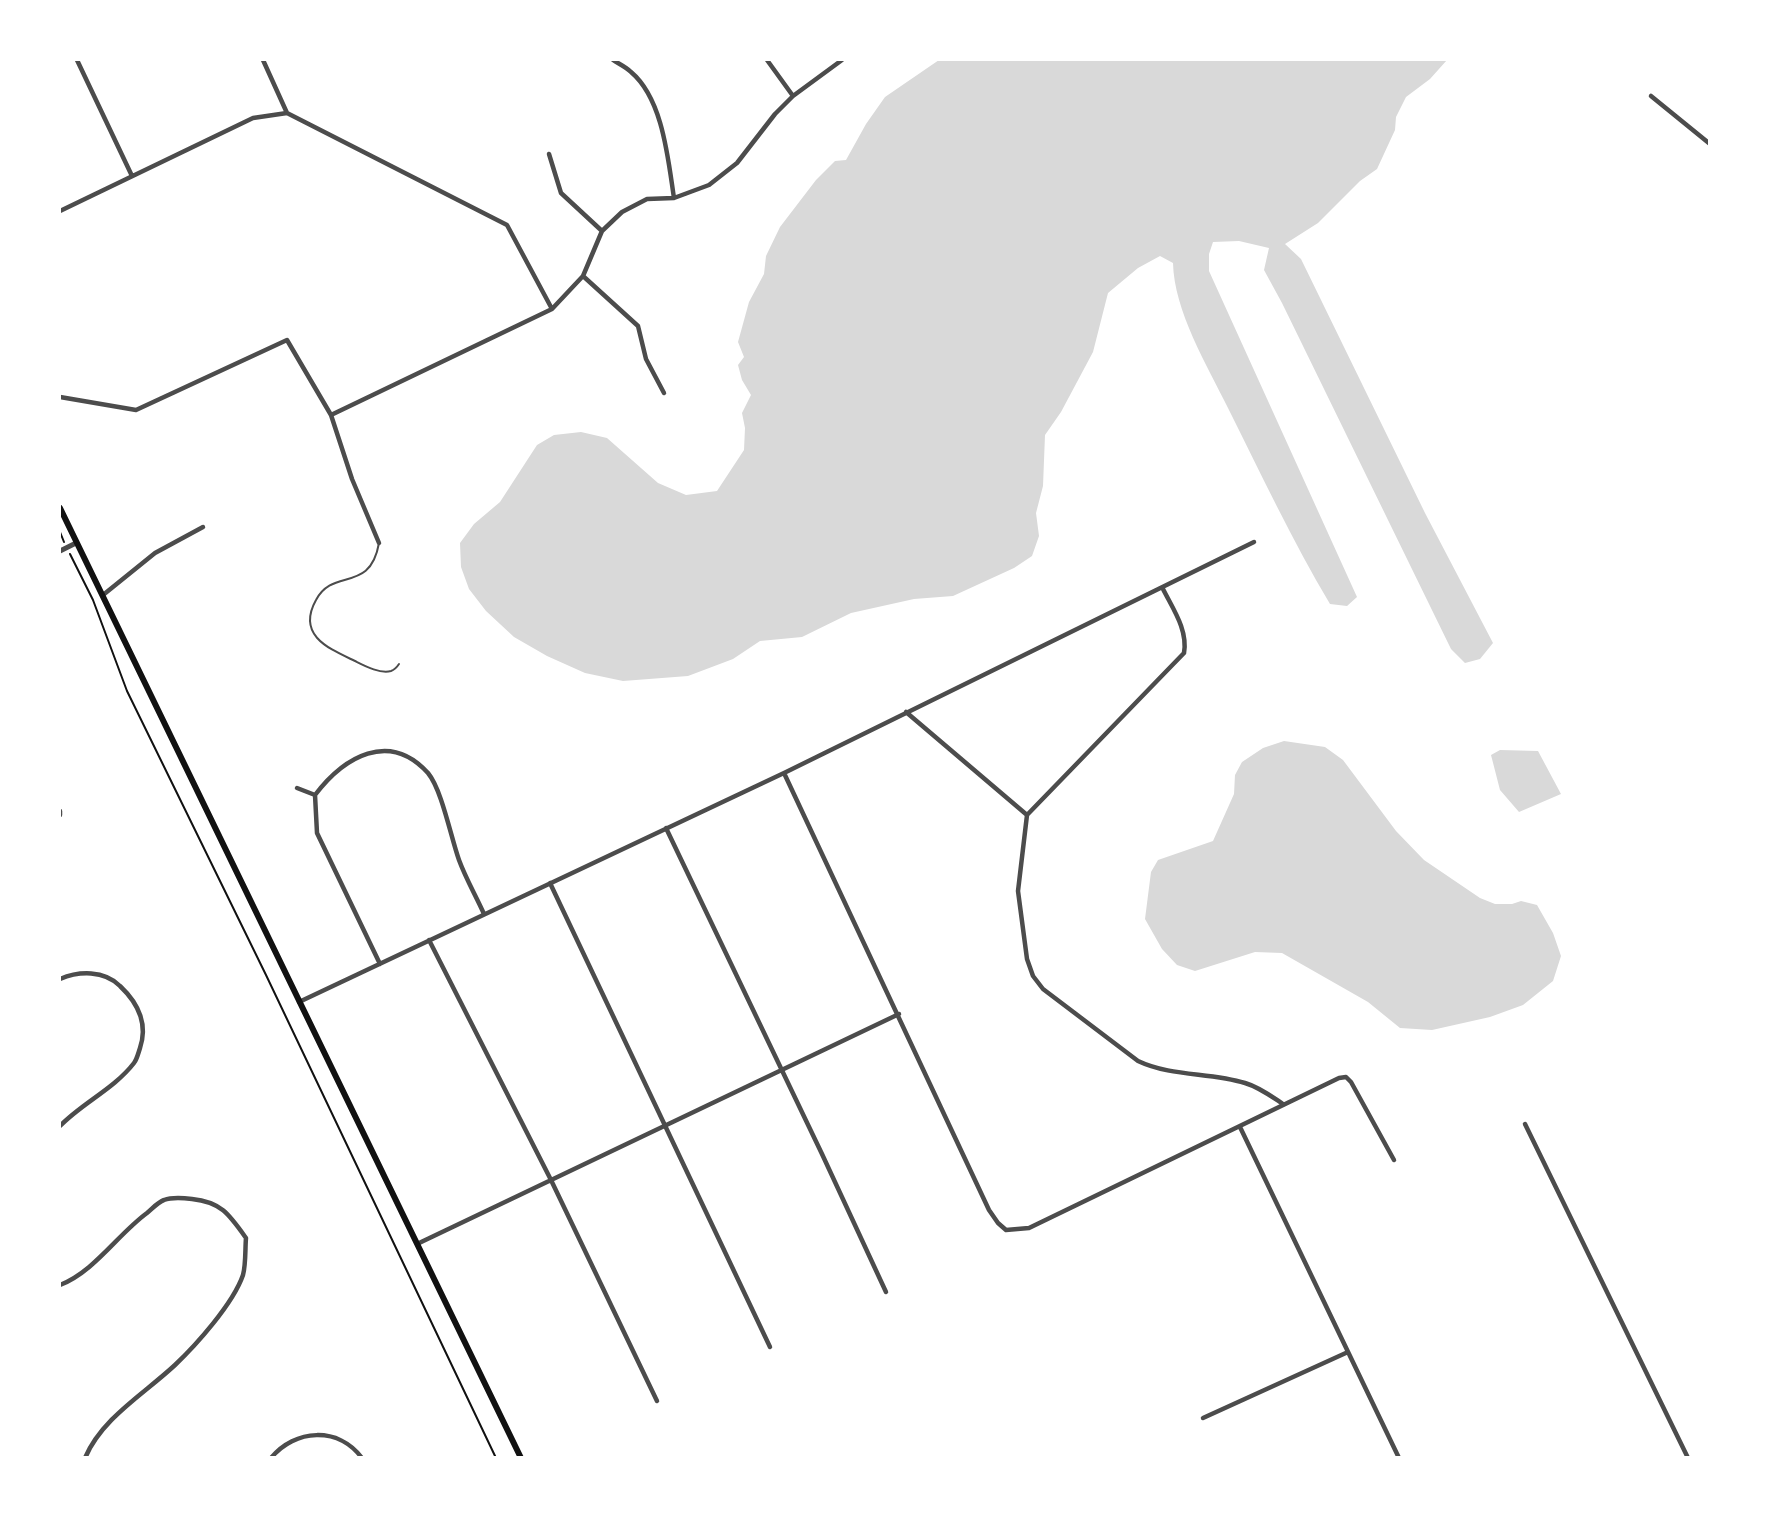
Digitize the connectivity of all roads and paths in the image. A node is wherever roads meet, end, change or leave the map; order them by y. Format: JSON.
{"nodes":[{"id":1,"x":77,"y":60,"type":"edge"},
{"id":2,"x":263,"y":60,"type":"edge"},
{"id":3,"x":613,"y":60,"type":"edge"},
{"id":4,"x":767,"y":60,"type":"edge"},
{"id":5,"x":842,"y":60,"type":"edge"},
{"id":6,"x":793,"y":96,"type":"junction"},
{"id":7,"x":1651,"y":96,"type":"dead end"},
{"id":8,"x":287,"y":113,"type":"junction"},
{"id":9,"x":1710,"y":144,"type":"edge"},
{"id":10,"x":549,"y":154,"type":"dead end"},
{"id":11,"x":132,"y":176,"type":"junction"},
{"id":12,"x":674,"y":198,"type":"junction"},
{"id":13,"x":60,"y":211,"type":"edge"},
{"id":14,"x":602,"y":231,"type":"junction"},
{"id":15,"x":583,"y":276,"type":"junction"},
{"id":16,"x":552,"y":309,"type":"junction"},
{"id":17,"x":664,"y":393,"type":"dead end"},
{"id":18,"x":60,"y":397,"type":"edge"},
{"id":19,"x":331,"y":415,"type":"junction"},
{"id":20,"x":60,"y":508,"type":"edge"},
{"id":21,"x":203,"y":527,"type":"dead end"},
{"id":22,"x":1254,"y":542,"type":"dead end"},
{"id":23,"x":76,"y":543,"type":"junction"},
{"id":24,"x":379,"y":543,"type":"joint"},
{"id":25,"x":60,"y":551,"type":"edge"},
{"id":26,"x":76,"y":565,"type":"dead end"},
{"id":27,"x":1163,"y":589,"type":"junction"},
{"id":28,"x":103,"y":595,"type":"junction"},
{"id":29,"x":399,"y":664,"type":"dead end"},
{"id":30,"x":906,"y":712,"type":"junction"},
{"id":31,"x":784,"y":773,"type":"junction"},
{"id":32,"x":298,"y":788,"type":"dead end"},
{"id":33,"x":315,"y":795,"type":"junction"},
{"id":34,"x":1027,"y":815,"type":"junction"},
{"id":35,"x":666,"y":828,"type":"junction"},
{"id":36,"x":550,"y":883,"type":"junction"},
{"id":37,"x":484,"y":914,"type":"junction"},
{"id":38,"x":429,"y":940,"type":"junction"},
{"id":39,"x":380,"y":964,"type":"junction"},
{"id":40,"x":60,"y":979,"type":"edge"},
{"id":41,"x":299,"y":1002,"type":"junction"},
{"id":42,"x":898,"y":1014,"type":"junction"},
{"id":43,"x":781,"y":1070,"type":"junction"},
{"id":44,"x":1283,"y":1104,"type":"junction"},
{"id":45,"x":1525,"y":1124,"type":"dead end"},
{"id":46,"x":666,"y":1125,"type":"junction"},
{"id":47,"x":60,"y":1126,"type":"edge"},
{"id":48,"x":1240,"y":1127,"type":"junction"},
{"id":49,"x":1394,"y":1160,"type":"dead end"},
{"id":50,"x":551,"y":1180,"type":"junction"},
{"id":51,"x":417,"y":1244,"type":"junction"},
{"id":52,"x":60,"y":1285,"type":"edge"},
{"id":53,"x":886,"y":1293,"type":"dead end"},
{"id":54,"x":770,"y":1347,"type":"dead end"},
{"id":55,"x":1348,"y":1352,"type":"junction"},
{"id":56,"x":657,"y":1401,"type":"dead end"},
{"id":57,"x":1203,"y":1418,"type":"dead end"},
{"id":58,"x":85,"y":1458,"type":"edge"},
{"id":59,"x":271,"y":1458,"type":"edge"},
{"id":60,"x":362,"y":1458,"type":"edge"},
{"id":61,"x":496,"y":1458,"type":"edge"},
{"id":62,"x":522,"y":1458,"type":"edge"},
{"id":63,"x":1399,"y":1458,"type":"edge"},
{"id":64,"x":1688,"y":1458,"type":"edge"}],
"edges":[{"from":1,"to":11,"type":"street"},
{"from":2,"to":8,"type":"street"},
{"from":3,"to":12,"type":"street"},
{"from":4,"to":6,"type":"street"},
{"from":5,"to":6,"type":"street"},
{"from":6,"to":12,"type":"street"},
{"from":7,"to":9,"type":"street"},
{"from":8,"to":11,"type":"street"},
{"from":8,"to":16,"type":"street"},
{"from":10,"to":14,"type":"street"},
{"from":11,"to":13,"type":"street"},
{"from":12,"to":14,"type":"street"},
{"from":14,"to":15,"type":"street"},
{"from":15,"to":16,"type":"street"},
{"from":15,"to":17,"type":"street"},
{"from":16,"to":19,"type":"street"},
{"from":18,"to":19,"type":"street"},
{"from":19,"to":24,"type":"street"},
{"from":20,"to":23,"type":"main road"},
{"from":21,"to":28,"type":"street"},
{"from":22,"to":27,"type":"street"},
{"from":23,"to":25,"type":"street"},
{"from":23,"to":28,"type":"main road"},
{"from":24,"to":29,"type":"lane"},
{"from":26,"to":61,"type":"path"},
{"from":27,"to":30,"type":"street"},
{"from":27,"to":34,"type":"street"},
{"from":28,"to":41,"type":"main road"},
{"from":30,"to":31,"type":"street"},
{"from":30,"to":34,"type":"street"},
{"from":31,"to":35,"type":"street"},
{"from":31,"to":42,"type":"street"},
{"from":32,"to":33,"type":"street"},
{"from":33,"to":37,"type":"street"},
{"from":33,"to":39,"type":"street"},
{"from":34,"to":44,"type":"street"},
{"from":35,"to":36,"type":"street"},
{"from":35,"to":43,"type":"street"},
{"from":36,"to":37,"type":"street"},
{"from":36,"to":46,"type":"street"},
{"from":37,"to":38,"type":"street"},
{"from":38,"to":39,"type":"street"},
{"from":38,"to":50,"type":"street"},
{"from":39,"to":41,"type":"street"},
{"from":40,"to":47,"type":"street"},
{"from":41,"to":51,"type":"main road"},
{"from":42,"to":43,"type":"street"},
{"from":42,"to":48,"type":"street"},
{"from":43,"to":46,"type":"street"},
{"from":43,"to":53,"type":"street"},
{"from":44,"to":48,"type":"street"},
{"from":44,"to":49,"type":"street"},
{"from":45,"to":64,"type":"street"},
{"from":46,"to":50,"type":"street"},
{"from":46,"to":54,"type":"street"},
{"from":48,"to":55,"type":"street"},
{"from":50,"to":51,"type":"street"},
{"from":50,"to":56,"type":"street"},
{"from":51,"to":62,"type":"main road"},
{"from":52,"to":58,"type":"street"},
{"from":55,"to":57,"type":"street"},
{"from":55,"to":63,"type":"street"},
{"from":59,"to":60,"type":"street"}]}
